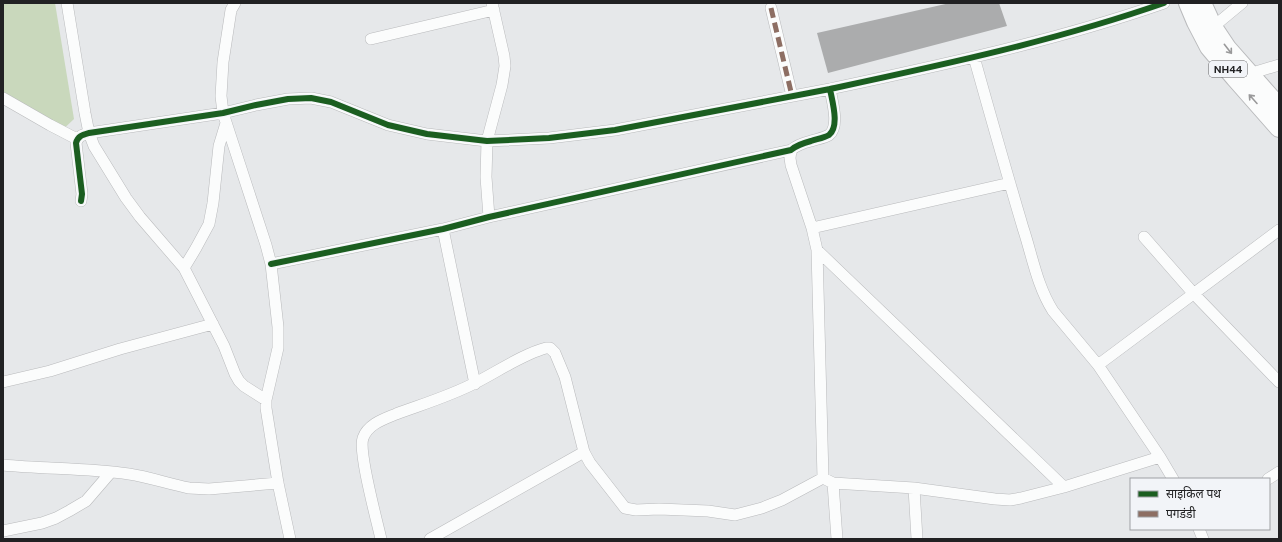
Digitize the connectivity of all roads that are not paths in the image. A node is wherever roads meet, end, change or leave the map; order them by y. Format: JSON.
{"nodes":[{"id":1,"x":67,"y":3,"type":"edge"},
{"id":2,"x":235,"y":3,"type":"edge"},
{"id":3,"x":1164,"y":3,"type":"edge"},
{"id":4,"x":1188,"y":3,"type":"edge"},
{"id":5,"x":1202,"y":3,"type":"edge"},
{"id":6,"x":1242,"y":3,"type":"edge"},
{"id":7,"x":493,"y":6,"type":"edge"},
{"id":8,"x":771,"y":8,"type":"dead end"},
{"id":9,"x":1213,"y":27,"type":"junction"},
{"id":10,"x":371,"y":39,"type":"dead end"},
{"id":11,"x":974,"y":57,"type":"junction"},
{"id":12,"x":1279,"y":65,"type":"edge"},
{"id":13,"x":1249,"y":74,"type":"junction"},
{"id":14,"x":830,"y":89,"type":"junction"},
{"id":15,"x":792,"y":96,"type":"junction"},
{"id":16,"x":3,"y":98,"type":"edge"},
{"id":17,"x":1279,"y":107,"type":"edge"},
{"id":18,"x":224,"y":118,"type":"junction"},
{"id":19,"x":1279,"y":128,"type":"edge"},
{"id":20,"x":89,"y":133,"type":"junction"},
{"id":21,"x":77,"y":139,"type":"junction"},
{"id":22,"x":487,"y":141,"type":"junction"},
{"id":23,"x":791,"y":150,"type":"junction"},
{"id":24,"x":1010,"y":183,"type":"junction"},
{"id":25,"x":81,"y":201,"type":"dead end"},
{"id":26,"x":489,"y":217,"type":"junction"},
{"id":27,"x":812,"y":228,"type":"junction"},
{"id":28,"x":443,"y":229,"type":"junction"},
{"id":29,"x":1279,"y":230,"type":"edge"},
{"id":30,"x":1144,"y":237,"type":"dead end"},
{"id":31,"x":817,"y":250,"type":"junction"},
{"id":32,"x":270,"y":264,"type":"junction"},
{"id":33,"x":184,"y":268,"type":"junction"},
{"id":34,"x":1194,"y":294,"type":"junction"},
{"id":35,"x":213,"y":324,"type":"junction"},
{"id":36,"x":1098,"y":365,"type":"junction"},
{"id":37,"x":3,"y":382,"type":"edge"},
{"id":38,"x":1279,"y":382,"type":"edge"},
{"id":39,"x":475,"y":384,"type":"junction"},
{"id":40,"x":266,"y":400,"type":"junction"},
{"id":41,"x":584,"y":452,"type":"junction"},
{"id":42,"x":1160,"y":457,"type":"junction"},
{"id":43,"x":3,"y":465,"type":"edge"},
{"id":44,"x":111,"y":472,"type":"junction"},
{"id":45,"x":1279,"y":472,"type":"edge"},
{"id":46,"x":823,"y":478,"type":"junction"},
{"id":47,"x":1172,"y":478,"type":"edge"},
{"id":48,"x":1270,"y":478,"type":"edge"},
{"id":49,"x":278,"y":483,"type":"junction"},
{"id":50,"x":833,"y":483,"type":"junction"},
{"id":51,"x":1064,"y":487,"type":"junction"},
{"id":52,"x":914,"y":488,"type":"junction"},
{"id":53,"x":3,"y":531,"type":"edge"},
{"id":54,"x":290,"y":539,"type":"edge"},
{"id":55,"x":381,"y":539,"type":"edge"},
{"id":56,"x":430,"y":539,"type":"edge"},
{"id":57,"x":837,"y":539,"type":"edge"},
{"id":58,"x":917,"y":539,"type":"edge"}],
"edges":[{"from":1,"to":20,"type":"street"},
{"from":2,"to":18,"type":"street"},
{"from":3,"to":11,"type":"street"},
{"from":19,"to":4,"type":"highway","number":"NH44","one_way":true},
{"from":5,"to":9,"type":"highway","number":"NH44"},
{"from":6,"to":9,"type":"street"},
{"from":7,"to":10,"type":"street"},
{"from":7,"to":22,"type":"street"},
{"from":8,"to":15,"type":"street"},
{"from":9,"to":13,"type":"highway","number":"NH44","one_way":true},
{"from":11,"to":14,"type":"street"},
{"from":11,"to":24,"type":"street"},
{"from":12,"to":13,"type":"street"},
{"from":13,"to":17,"type":"highway","number":"NH44"},
{"from":14,"to":15,"type":"street"},
{"from":14,"to":23,"type":"street"},
{"from":15,"to":22,"type":"street"},
{"from":16,"to":21,"type":"street"},
{"from":18,"to":20,"type":"street"},
{"from":18,"to":22,"type":"street"},
{"from":18,"to":32,"type":"street"},
{"from":18,"to":33,"type":"street"},
{"from":20,"to":21,"type":"street"},
{"from":20,"to":33,"type":"street"},
{"from":21,"to":25,"type":"street"},
{"from":22,"to":26,"type":"street"},
{"from":23,"to":26,"type":"street"},
{"from":23,"to":27,"type":"street"},
{"from":24,"to":27,"type":"street"},
{"from":24,"to":36,"type":"street"},
{"from":26,"to":28,"type":"street"},
{"from":27,"to":31,"type":"street"},
{"from":28,"to":32,"type":"street"},
{"from":28,"to":39,"type":"street"},
{"from":29,"to":34,"type":"street"},
{"from":30,"to":34,"type":"street"},
{"from":31,"to":46,"type":"street"},
{"from":31,"to":51,"type":"street"},
{"from":32,"to":40,"type":"street"},
{"from":33,"to":35,"type":"street"},
{"from":34,"to":36,"type":"street"},
{"from":34,"to":38,"type":"street"},
{"from":35,"to":37,"type":"street"},
{"from":35,"to":40,"type":"street"},
{"from":36,"to":42,"type":"street"},
{"from":39,"to":41,"type":"street"},
{"from":39,"to":55,"type":"street"},
{"from":40,"to":49,"type":"street"},
{"from":41,"to":46,"type":"street"},
{"from":41,"to":56,"type":"street"},
{"from":42,"to":47,"type":"street"},
{"from":42,"to":51,"type":"street"},
{"from":43,"to":44,"type":"street"},
{"from":44,"to":49,"type":"street"},
{"from":44,"to":53,"type":"street"},
{"from":45,"to":48,"type":"street"},
{"from":46,"to":50,"type":"street"},
{"from":49,"to":54,"type":"street"},
{"from":50,"to":52,"type":"street"},
{"from":50,"to":57,"type":"street"},
{"from":51,"to":52,"type":"street"},
{"from":52,"to":58,"type":"street"}]}
